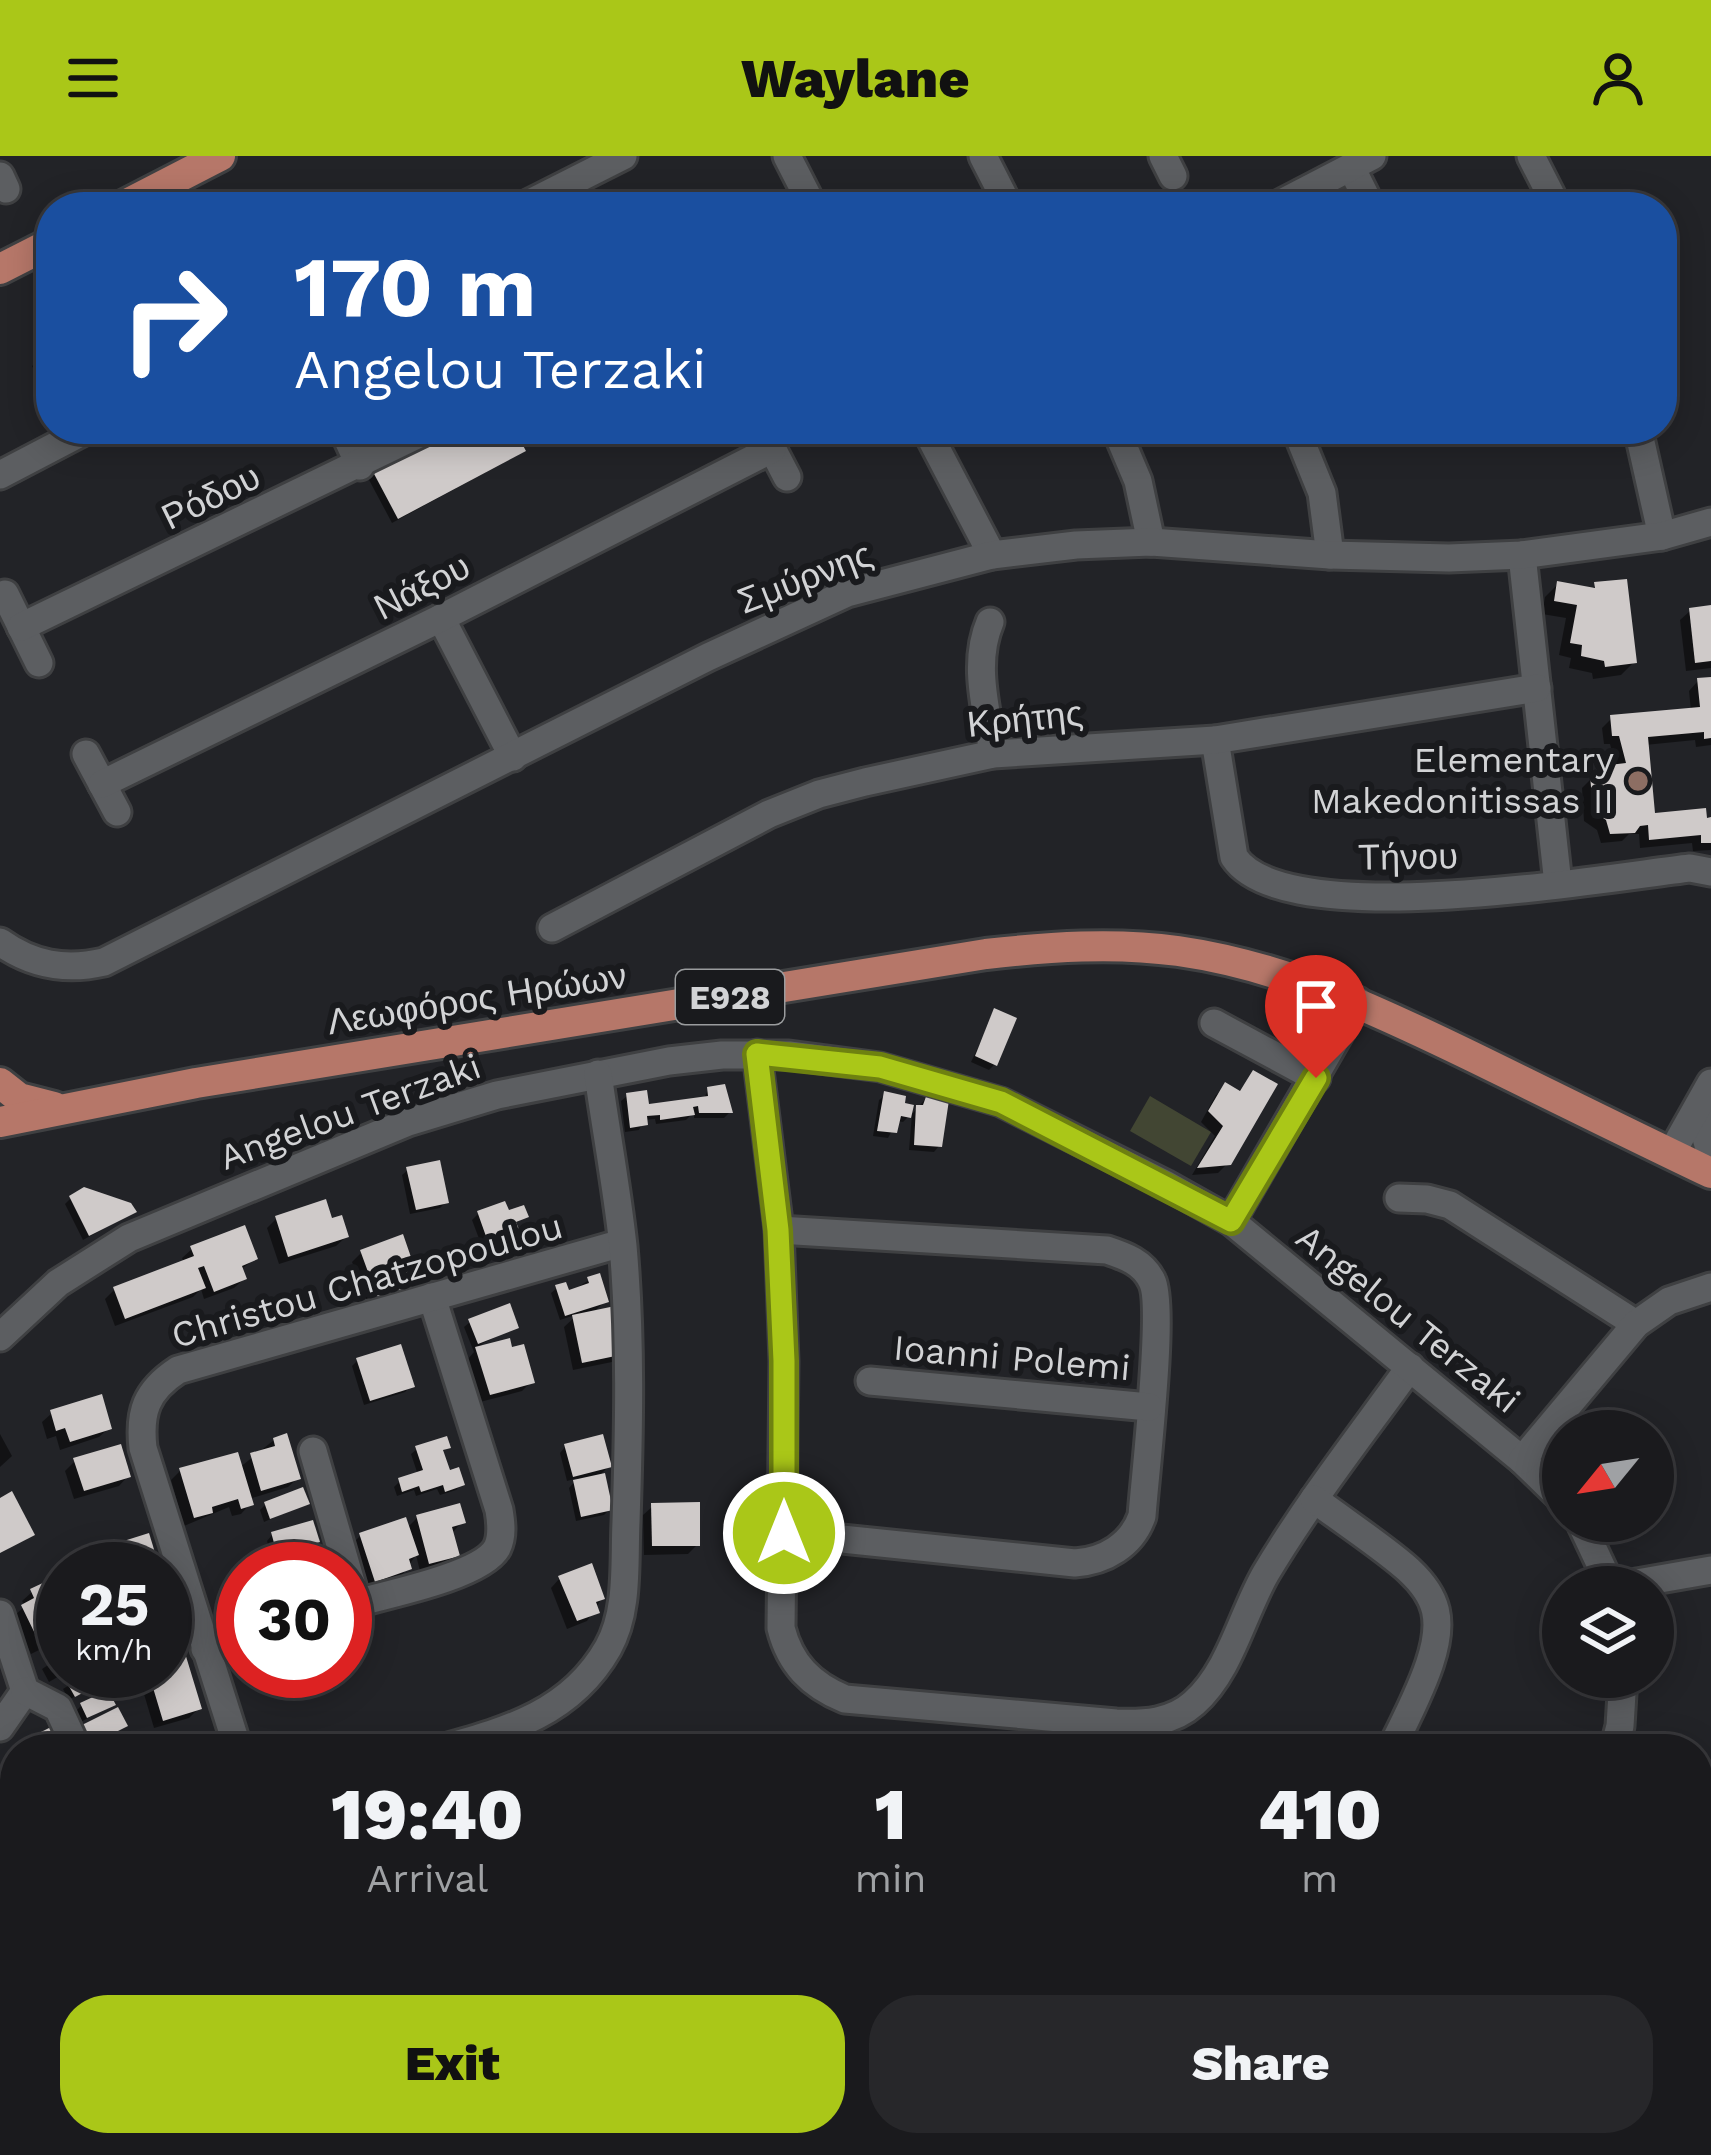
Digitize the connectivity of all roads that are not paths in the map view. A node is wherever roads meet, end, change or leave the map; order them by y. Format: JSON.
{"nodes":[{"id":1,"x":220,"y":156,"type":"edge"},
{"id":2,"x":623,"y":156,"type":"edge"},
{"id":3,"x":787,"y":156,"type":"edge"},
{"id":4,"x":983,"y":156,"type":"edge"},
{"id":5,"x":1531,"y":156,"type":"edge"},
{"id":6,"x":1362,"y":162,"type":"edge"},
{"id":7,"x":150,"y":192,"type":"edge"},
{"id":8,"x":552,"y":192,"type":"edge"},
{"id":9,"x":805,"y":192,"type":"edge"},
{"id":10,"x":1001,"y":192,"type":"edge"},
{"id":11,"x":1303,"y":192,"type":"edge"},
{"id":12,"x":1368,"y":192,"type":"edge"},
{"id":13,"x":1549,"y":192,"type":"edge"},
{"id":14,"x":36,"y":251,"type":"edge"},
{"id":15,"x":0,"y":269,"type":"edge"},
{"id":16,"x":59,"y":444,"type":"edge"},
{"id":17,"x":350,"y":444,"type":"edge"},
{"id":18,"x":401,"y":444,"type":"edge"},
{"id":19,"x":758,"y":444,"type":"edge"},
{"id":20,"x":770,"y":444,"type":"edge"},
{"id":21,"x":934,"y":444,"type":"edge"},
{"id":22,"x":1122,"y":444,"type":"edge"},
{"id":23,"x":1302,"y":444,"type":"edge"},
{"id":24,"x":1641,"y":444,"type":"edge"},
{"id":25,"x":360,"y":466,"type":"junction"},
{"id":26,"x":0,"y":475,"type":"edge"},
{"id":27,"x":787,"y":477,"type":"dead end"},
{"id":28,"x":1711,"y":522,"type":"edge"},
{"id":29,"x":1662,"y":536,"type":"junction"},
{"id":30,"x":1151,"y":542,"type":"junction"},
{"id":31,"x":992,"y":555,"type":"junction"},
{"id":32,"x":1330,"y":555,"type":"junction"},
{"id":33,"x":1522,"y":555,"type":"junction"},
{"id":34,"x":5,"y":594,"type":"dead end"},
{"id":35,"x":441,"y":618,"type":"junction"},
{"id":36,"x":990,"y":622,"type":"dead end"},
{"id":37,"x":21,"y":627,"type":"junction"},
{"id":38,"x":39,"y":663,"type":"dead end"},
{"id":39,"x":1537,"y":688,"type":"junction"},
{"id":40,"x":1215,"y":740,"type":"junction"},
{"id":41,"x":86,"y":754,"type":"dead end"},
{"id":42,"x":993,"y":754,"type":"junction"},
{"id":43,"x":513,"y":758,"type":"junction"},
{"id":44,"x":102,"y":784,"type":"junction"},
{"id":45,"x":117,"y":812,"type":"dead end"},
{"id":46,"x":1711,"y":872,"type":"edge"},
{"id":47,"x":1558,"y":884,"type":"junction"},
{"id":48,"x":552,"y":928,"type":"dead end"},
{"id":49,"x":0,"y":942,"type":"edge"},
{"id":50,"x":1358,"y":1001,"type":"junction"},
{"id":51,"x":1214,"y":1023,"type":"dead end"},
{"id":52,"x":757,"y":1054,"type":"junction"},
{"id":53,"x":598,"y":1074,"type":"junction"},
{"id":54,"x":1316,"y":1078,"type":"junction"},
{"id":55,"x":0,"y":1083,"type":"edge"},
{"id":56,"x":1707,"y":1089,"type":"edge"},
{"id":57,"x":63,"y":1109,"type":"junction"},
{"id":58,"x":0,"y":1122,"type":"edge"},
{"id":59,"x":1671,"y":1154,"type":"junction"},
{"id":60,"x":1711,"y":1155,"type":"edge"},
{"id":61,"x":1711,"y":1173,"type":"edge"},
{"id":62,"x":1399,"y":1198,"type":"dead end"},
{"id":63,"x":1231,"y":1221,"type":"junction"},
{"id":64,"x":778,"y":1230,"type":"junction"},
{"id":65,"x":622,"y":1244,"type":"junction"},
{"id":66,"x":1711,"y":1287,"type":"edge"},
{"id":67,"x":432,"y":1297,"type":"junction"},
{"id":68,"x":1636,"y":1324,"type":"junction"},
{"id":69,"x":0,"y":1337,"type":"edge"},
{"id":70,"x":1410,"y":1367,"type":"junction"},
{"id":71,"x":870,"y":1382,"type":"dead end"},
{"id":72,"x":1149,"y":1407,"type":"junction"},
{"id":73,"x":313,"y":1451,"type":"dead end"},
{"id":74,"x":1522,"y":1460,"type":"junction"},
{"id":75,"x":1542,"y":1480,"type":"edge"},
{"id":76,"x":1314,"y":1499,"type":"junction"},
{"id":77,"x":784,"y":1533,"type":"junction"},
{"id":78,"x":335,"y":1542,"type":"edge"},
{"id":79,"x":1711,"y":1570,"type":"edge"},
{"id":80,"x":1674,"y":1576,"type":"edge"},
{"id":81,"x":372,"y":1598,"type":"edge"},
{"id":82,"x":0,"y":1614,"type":"edge"},
{"id":83,"x":216,"y":1645,"type":"edge"},
{"id":84,"x":205,"y":1648,"type":"junction"},
{"id":85,"x":25,"y":1691,"type":"junction"},
{"id":86,"x":1622,"y":1698,"type":"edge"},
{"id":87,"x":0,"y":1726,"type":"edge"},
{"id":88,"x":70,"y":1734,"type":"edge"},
{"id":89,"x":233,"y":1734,"type":"edge"},
{"id":90,"x":496,"y":1734,"type":"edge"},
{"id":91,"x":1398,"y":1734,"type":"edge"},
{"id":92,"x":1618,"y":1734,"type":"edge"}],
"edges":[{"from":1,"to":7,"type":"main road"},
{"from":2,"to":8,"type":"street"},
{"from":3,"to":9,"type":"street"},
{"from":4,"to":10,"type":"street"},
{"from":5,"to":13,"type":"street"},
{"from":6,"to":11,"type":"street"},
{"from":6,"to":12,"type":"street"},
{"from":14,"to":15,"type":"main road"},
{"from":16,"to":26,"type":"street"},
{"from":17,"to":25,"type":"street"},
{"from":18,"to":25,"type":"street","name":"Ρόδου"},
{"from":19,"to":35,"type":"street","name":"Νάξου"},
{"from":20,"to":27,"type":"street"},
{"from":21,"to":31,"type":"street"},
{"from":22,"to":30,"type":"street"},
{"from":23,"to":32,"type":"street"},
{"from":24,"to":29,"type":"street"},
{"from":25,"to":37,"type":"street","name":"Ρόδου"},
{"from":28,"to":29,"type":"street","name":"Σμύρνης"},
{"from":29,"to":33,"type":"street","name":"Σμύρνης"},
{"from":30,"to":31,"type":"street","name":"Σμύρνης"},
{"from":30,"to":32,"type":"street","name":"Σμύρνης"},
{"from":31,"to":43,"type":"street","name":"Σμύρνης"},
{"from":32,"to":33,"type":"street","name":"Σμύρνης"},
{"from":33,"to":39,"type":"street"},
{"from":34,"to":37,"type":"street"},
{"from":35,"to":43,"type":"street"},
{"from":35,"to":44,"type":"street","name":"Νάξου"},
{"from":36,"to":42,"type":"street"},
{"from":37,"to":38,"type":"street"},
{"from":39,"to":40,"type":"street","name":"Κρήτης"},
{"from":39,"to":47,"type":"street"},
{"from":40,"to":42,"type":"street","name":"Κρήτης"},
{"from":40,"to":47,"type":"street","name":"Τήνου"},
{"from":41,"to":44,"type":"street"},
{"from":42,"to":48,"type":"street","name":"Κρήτης"},
{"from":43,"to":49,"type":"street","name":"Σμύρνης"},
{"from":44,"to":45,"type":"street"},
{"from":46,"to":47,"type":"street","name":"Τήνου"},
{"from":50,"to":54,"type":"street"},
{"from":50,"to":57,"type":"main road","name":"Λεωφόρος Ηρώων","number":"E928"},
{"from":50,"to":59,"type":"main road","name":"Λεωφόρος Ηρώων","number":"E928"},
{"from":51,"to":54,"type":"street"},
{"from":52,"to":53,"type":"street","name":"Angelou Terzaki"},
{"from":52,"to":63,"type":"street","name":"Angelou Terzaki"},
{"from":52,"to":64,"type":"street"},
{"from":53,"to":65,"type":"street"},
{"from":53,"to":69,"type":"street","name":"Angelou Terzaki"},
{"from":54,"to":63,"type":"street"},
{"from":55,"to":57,"type":"main road"},
{"from":56,"to":59,"type":"street"},
{"from":56,"to":60,"type":"street"},
{"from":57,"to":58,"type":"main road","name":"Λεωφόρος Ηρώων","number":"E928"},
{"from":59,"to":61,"type":"main road","name":"Λεωφόρος Ηρώων","number":"E928"},
{"from":62,"to":68,"type":"street"},
{"from":63,"to":70,"type":"street","name":"Angelou Terzaki"},
{"from":64,"to":72,"type":"street"},
{"from":64,"to":77,"type":"street"},
{"from":65,"to":67,"type":"street","name":"Christou Chatzopoulou"},
{"from":65,"to":90,"type":"street"},
{"from":66,"to":68,"type":"street"},
{"from":67,"to":81,"type":"street"},
{"from":67,"to":84,"type":"street","name":"Christou Chatzopoulou"},
{"from":68,"to":74,"type":"street"},
{"from":70,"to":74,"type":"street","name":"Angelou Terzaki"},
{"from":70,"to":76,"type":"street"},
{"from":71,"to":72,"type":"street","name":"Ioanni Polemi"},
{"from":72,"to":77,"type":"street"},
{"from":73,"to":78,"type":"street"},
{"from":74,"to":75,"type":"street","name":"Angelou Terzaki"},
{"from":76,"to":77,"type":"street"},
{"from":76,"to":91,"type":"street"},
{"from":79,"to":80,"type":"street"},
{"from":82,"to":85,"type":"street"},
{"from":83,"to":84,"type":"street"},
{"from":84,"to":89,"type":"street","name":"Christou Chatzopoulou"},
{"from":85,"to":87,"type":"street"},
{"from":85,"to":88,"type":"street"},
{"from":86,"to":92,"type":"street"}]}
